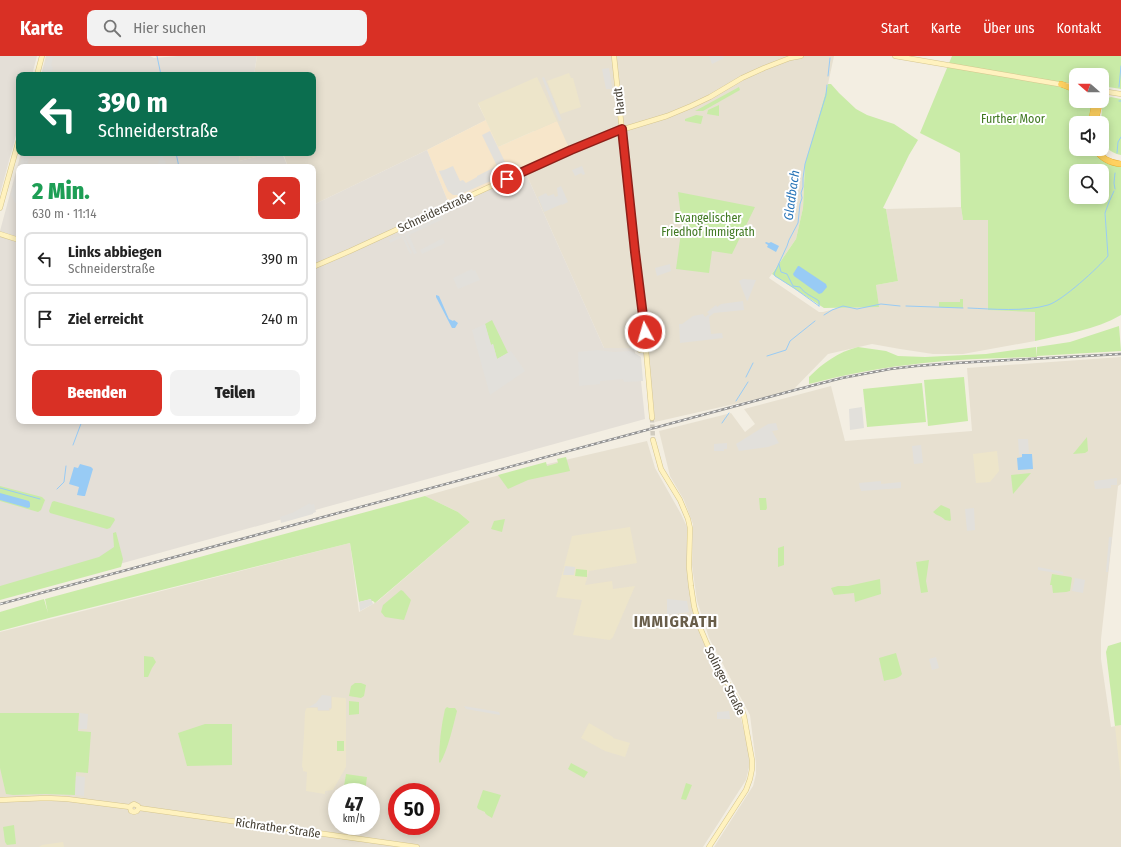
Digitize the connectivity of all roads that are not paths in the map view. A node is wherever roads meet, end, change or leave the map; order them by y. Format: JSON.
{"nodes":[{"id":1,"x":42,"y":56,"type":"edge"},
{"id":2,"x":614,"y":56,"type":"edge"},
{"id":3,"x":801,"y":56,"type":"edge"},
{"id":4,"x":895,"y":56,"type":"edge"},
{"id":5,"x":38,"y":72,"type":"edge"},
{"id":6,"x":1061,"y":84,"type":"joint"},
{"id":7,"x":1069,"y":86,"type":"edge"},
{"id":8,"x":1109,"y":93,"type":"edge"},
{"id":9,"x":1121,"y":94,"type":"edge"},
{"id":10,"x":622,"y":129,"type":"junction"},
{"id":11,"x":16,"y":150,"type":"edge"},
{"id":12,"x":1100,"y":156,"type":"edge"},
{"id":13,"x":1106,"y":156,"type":"edge"},
{"id":14,"x":1121,"y":160,"type":"edge"},
{"id":15,"x":1121,"y":164,"type":"edge"},
{"id":16,"x":0,"y":208,"type":"edge"},
{"id":17,"x":0,"y":234,"type":"edge"},
{"id":18,"x":16,"y":239,"type":"edge"},
{"id":19,"x":316,"y":266,"type":"edge"},
{"id":20,"x":644,"y":337,"type":"junction"},
{"id":21,"x":646,"y":350,"type":"junction"},
{"id":22,"x":652,"y":418,"type":"tunnel mouth"},
{"id":23,"x":653,"y":440,"type":"tunnel mouth"},
{"id":24,"x":0,"y":800,"type":"edge"},
{"id":25,"x":417,"y":847,"type":"edge"},
{"id":26,"x":709,"y":847,"type":"edge"}],
"edges":[{"from":1,"to":5,"type":"main road"},
{"from":2,"to":10,"type":"main road","name":"Hardt"},
{"from":3,"to":10,"type":"main road","name":"Schneiderstraße"},
{"from":4,"to":6,"type":"main road"},
{"from":6,"to":7,"type":"highway"},
{"from":8,"to":9,"type":"main road"},
{"from":10,"to":19,"type":"main road","name":"Schneiderstraße"},
{"from":10,"to":20,"type":"main road","name":"Hardt"},
{"from":11,"to":16,"type":"main road"},
{"from":12,"to":15,"type":"highway"},
{"from":13,"to":14,"type":"highway"},
{"from":17,"to":18,"type":"main road"},
{"from":20,"to":21,"type":"main road"},
{"from":20,"to":21,"type":"main road"},
{"from":21,"to":22,"type":"main road"},
{"from":23,"to":26,"type":"main road","name":"Solinger Straße"},
{"from":24,"to":25,"type":"main road","name":"Richrather Straße"}]}
